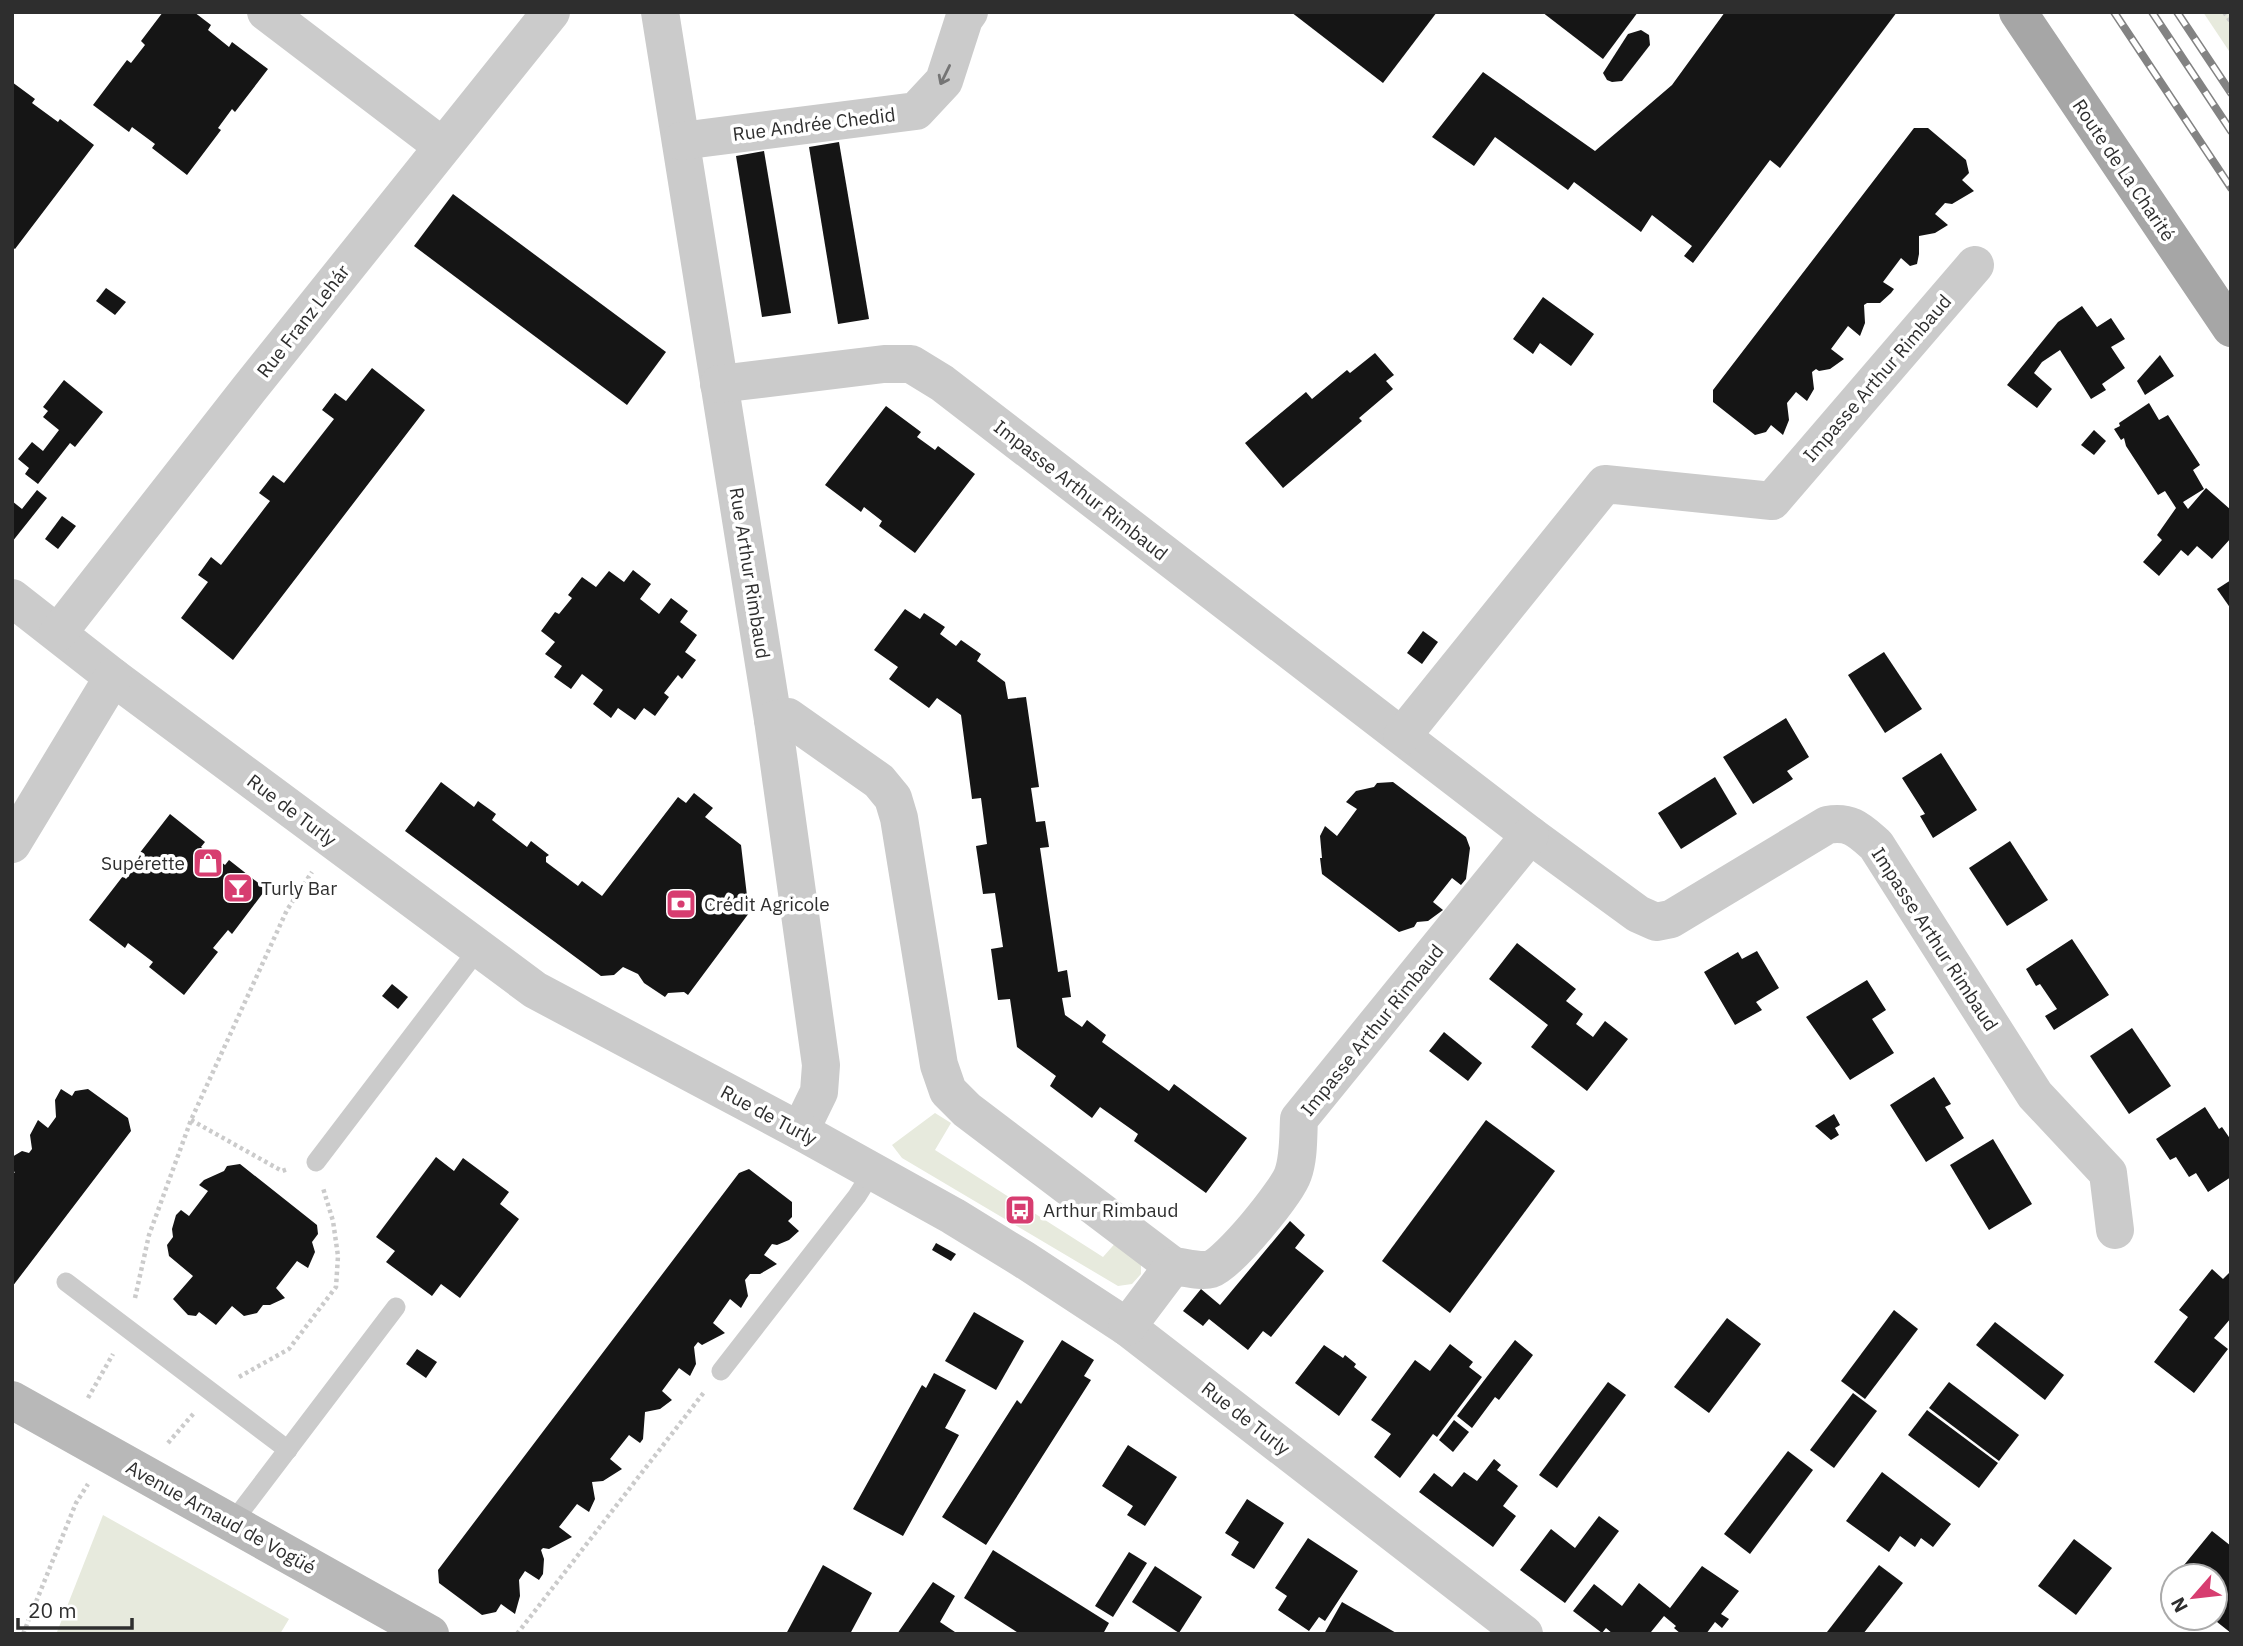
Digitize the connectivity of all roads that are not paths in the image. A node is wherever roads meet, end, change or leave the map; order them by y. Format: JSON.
{"nodes":[{"id":1,"x":266,"y":12,"type":"edge"},
{"id":2,"x":551,"y":12,"type":"edge"},
{"id":3,"x":660,"y":12,"type":"edge"},
{"id":4,"x":969,"y":12,"type":"edge"},
{"id":5,"x":2018,"y":12,"type":"edge"},
{"id":6,"x":681,"y":141,"type":"junction"},
{"id":7,"x":442,"y":146,"type":"junction"},
{"id":8,"x":1975,"y":265,"type":"dead end"},
{"id":9,"x":2231,"y":328,"type":"edge"},
{"id":10,"x":719,"y":384,"type":"junction"},
{"id":11,"x":12,"y":598,"type":"edge"},
{"id":12,"x":58,"y":633,"type":"junction"},
{"id":13,"x":113,"y":677,"type":"junction"},
{"id":14,"x":773,"y":720,"type":"junction"},
{"id":15,"x":1402,"y":736,"type":"junction"},
{"id":16,"x":1530,"y":835,"type":"junction"},
{"id":17,"x":12,"y":844,"type":"edge"},
{"id":18,"x":479,"y":948,"type":"junction"},
{"id":19,"x":800,"y":1131,"type":"junction"},
{"id":20,"x":316,"y":1162,"type":"road end"},
{"id":21,"x":872,"y":1172,"type":"junction"},
{"id":22,"x":2115,"y":1230,"type":"dead end"},
{"id":23,"x":1173,"y":1266,"type":"junction"},
{"id":24,"x":66,"y":1282,"type":"dead end"},
{"id":25,"x":396,"y":1307,"type":"dead end"},
{"id":26,"x":1127,"y":1327,"type":"junction"},
{"id":27,"x":721,"y":1371,"type":"road end"},
{"id":28,"x":12,"y":1400,"type":"edge"},
{"id":29,"x":288,"y":1450,"type":"junction"},
{"id":30,"x":232,"y":1523,"type":"junction"},
{"id":31,"x":430,"y":1634,"type":"edge"},
{"id":32,"x":1524,"y":1634,"type":"edge"}],
"edges":[{"from":1,"to":7,"type":"street"},
{"from":2,"to":7,"type":"street","name":"Rue Franz Lehár"},
{"from":3,"to":6,"type":"street","name":"Rue Arthur Rimbaud"},
{"from":4,"to":6,"type":"street","name":"Rue Andrée Chedid","one_way":true},
{"from":5,"to":9,"type":"main road","name":"Route de La Charité"},
{"from":6,"to":10,"type":"street","name":"Rue Arthur Rimbaud"},
{"from":7,"to":12,"type":"street","name":"Rue Franz Lehár"},
{"from":8,"to":15,"type":"street","name":"Impasse Arthur Rimbaud"},
{"from":10,"to":14,"type":"street","name":"Rue Arthur Rimbaud"},
{"from":10,"to":15,"type":"street","name":"Impasse Arthur Rimbaud"},
{"from":11,"to":12,"type":"street","name":"Rue de Turly"},
{"from":12,"to":13,"type":"street","name":"Rue de Turly"},
{"from":13,"to":17,"type":"street"},
{"from":13,"to":18,"type":"street","name":"Rue de Turly"},
{"from":14,"to":19,"type":"street","name":"Rue Arthur Rimbaud"},
{"from":14,"to":23,"type":"street"},
{"from":15,"to":16,"type":"street","name":"Impasse Arthur Rimbaud"},
{"from":16,"to":22,"type":"street","name":"Impasse Arthur Rimbaud"},
{"from":16,"to":23,"type":"street","name":"Impasse Arthur Rimbaud"},
{"from":18,"to":19,"type":"street","name":"Rue de Turly"},
{"from":18,"to":20,"type":"lane"},
{"from":19,"to":21,"type":"street","name":"Rue de Turly"},
{"from":21,"to":26,"type":"street","name":"Rue de Turly"},
{"from":21,"to":27,"type":"lane"},
{"from":23,"to":26,"type":"street"},
{"from":24,"to":29,"type":"lane"},
{"from":25,"to":29,"type":"lane"},
{"from":26,"to":32,"type":"street","name":"Rue de Turly"},
{"from":28,"to":30,"type":"street","name":"Avenue Arnaud de Vogüé"},
{"from":29,"to":30,"type":"lane"},
{"from":30,"to":31,"type":"street","name":"Avenue Arnaud de Vogüé"}]}
